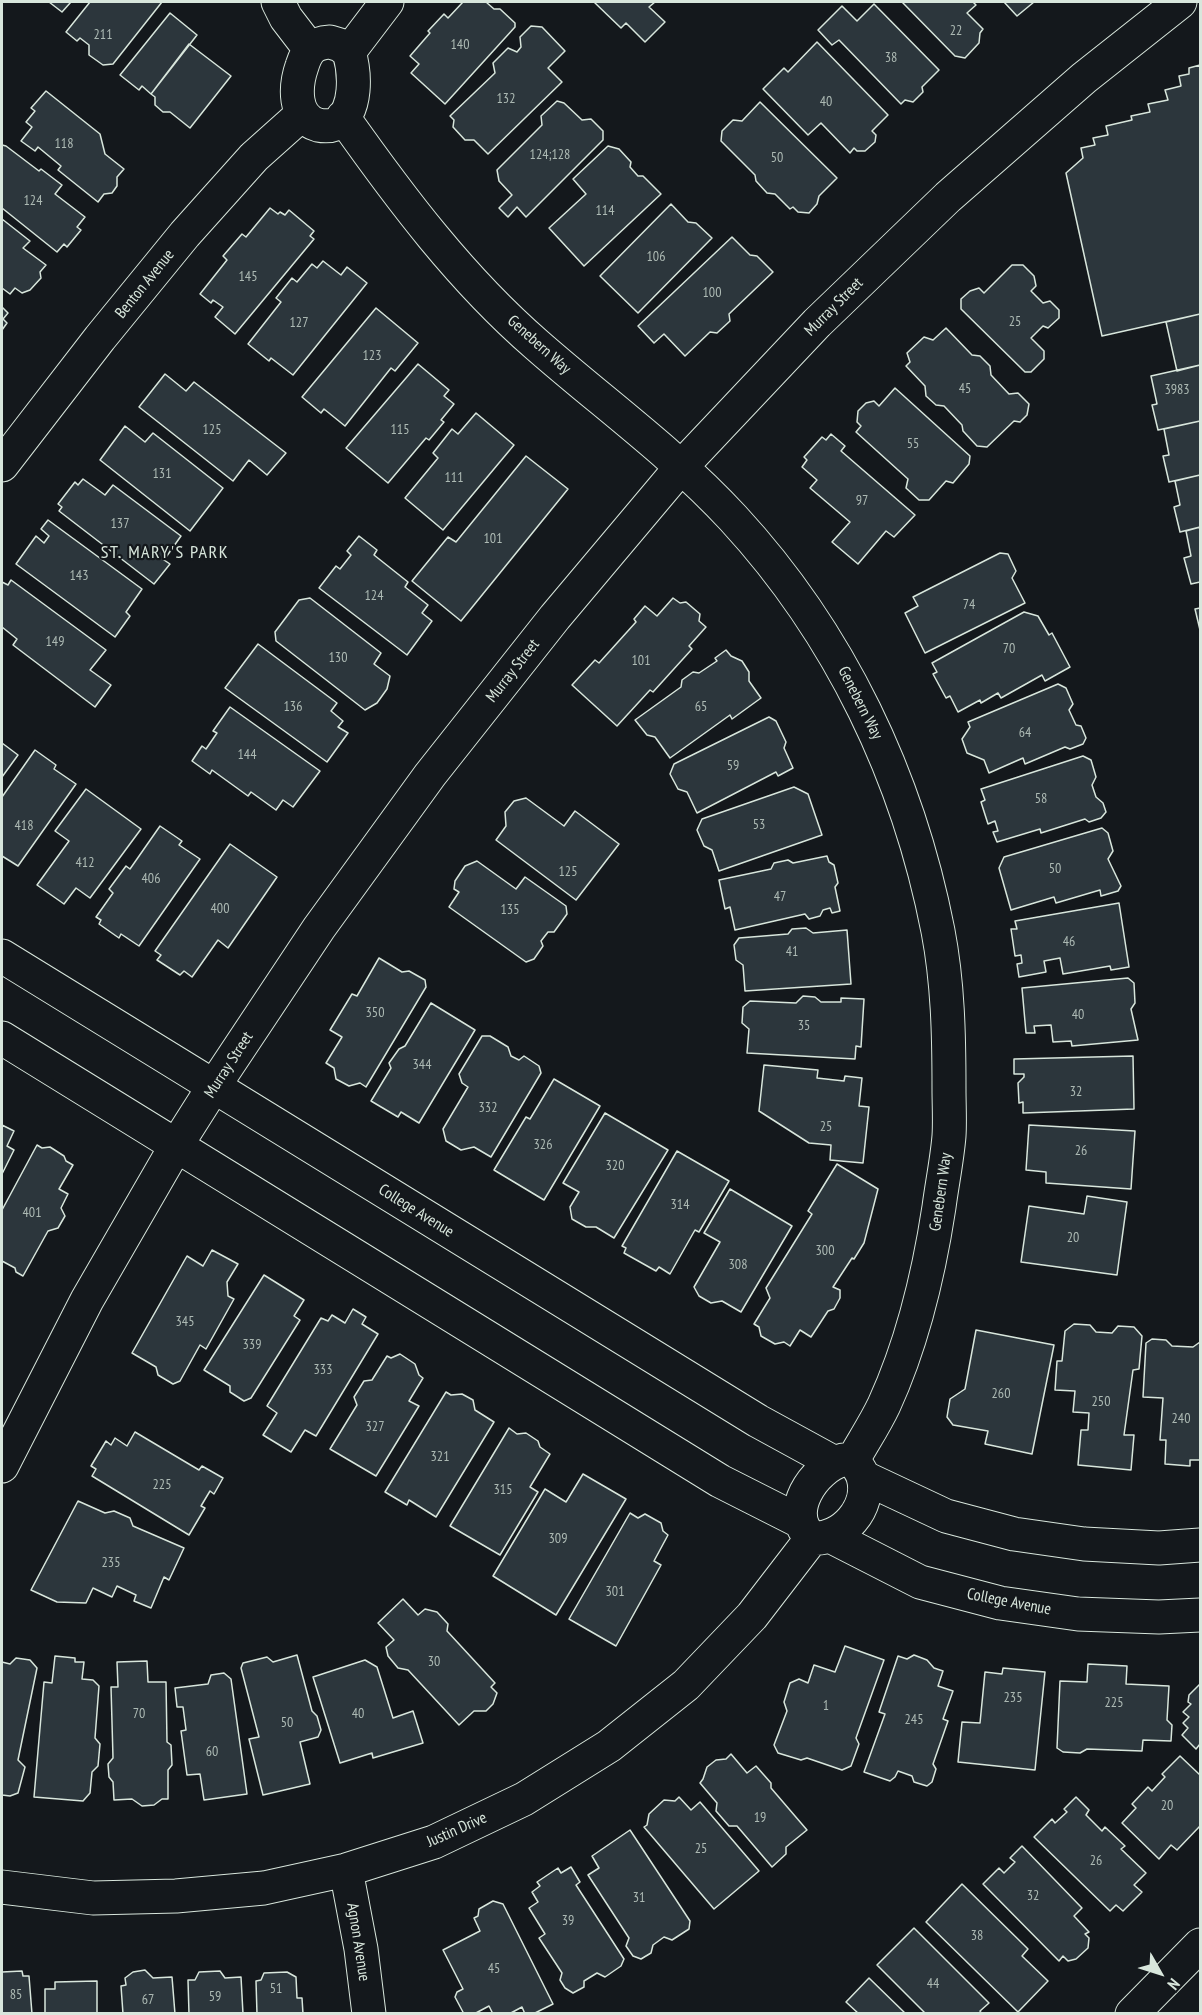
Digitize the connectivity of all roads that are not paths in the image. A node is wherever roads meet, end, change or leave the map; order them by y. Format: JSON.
{"nodes":[{"id":1,"x":278,"y":2,"type":"edge"},
{"id":2,"x":387,"y":2,"type":"edge"},
{"id":3,"x":1180,"y":2,"type":"edge"},
{"id":4,"x":309,"y":48,"type":"junction"},
{"id":5,"x":349,"y":52,"type":"junction"},
{"id":6,"x":301,"y":115,"type":"junction"},
{"id":7,"x":343,"y":117,"type":"junction"},
{"id":8,"x":2,"y":465,"type":"edge"},
{"id":9,"x":682,"y":466,"type":"junction"},
{"id":10,"x":2,"y":956,"type":"edge"},
{"id":11,"x":2,"y":1038,"type":"edge"},
{"id":12,"x":214,"y":1086,"type":"junction"},
{"id":13,"x":176,"y":1146,"type":"junction"},
{"id":14,"x":2,"y":1466,"type":"edge"},
{"id":15,"x":850,"y":1466,"type":"junction"},
{"id":16,"x":814,"y":1532,"type":"junction"},
{"id":17,"x":1200,"y":1545,"type":"edge"},
{"id":18,"x":1200,"y":1615,"type":"edge"},
{"id":19,"x":346,"y":1870,"type":"junction"},
{"id":20,"x":2,"y":1887,"type":"edge"},
{"id":21,"x":1200,"y":1945,"type":"edge"},
{"id":22,"x":369,"y":2013,"type":"edge"},
{"id":23,"x":1132,"y":2013,"type":"edge"}],
"edges":[{"from":1,"to":4,"type":"street"},
{"from":2,"to":5,"type":"street"},
{"from":3,"to":9,"type":"street","name":"Murray Street"},
{"from":4,"to":5,"type":"street"},
{"from":4,"to":6,"type":"street"},
{"from":5,"to":7,"type":"street"},
{"from":6,"to":7,"type":"street"},
{"from":6,"to":8,"type":"street","name":"Benton Avenue"},
{"from":7,"to":9,"type":"street","name":"Genebern Way"},
{"from":9,"to":12,"type":"street","name":"Murray Street"},
{"from":9,"to":15,"type":"street","name":"Genebern Way"},
{"from":10,"to":12,"type":"street","name":"College Avenue"},
{"from":11,"to":13,"type":"street","name":"College Avenue"},
{"from":12,"to":13,"type":"street","name":"Murray Street"},
{"from":12,"to":15,"type":"street","name":"College Avenue"},
{"from":13,"to":14,"type":"street","name":"Murray Street"},
{"from":13,"to":16,"type":"street","name":"College Avenue"},
{"from":15,"to":16,"type":"street"},
{"from":15,"to":16,"type":"street"},
{"from":15,"to":17,"type":"street","name":"College Avenue"},
{"from":16,"to":18,"type":"street","name":"College Avenue"},
{"from":16,"to":19,"type":"street","name":"Justin Drive"},
{"from":19,"to":20,"type":"street","name":"Justin Drive"},
{"from":19,"to":22,"type":"street","name":"Agnon Avenue"},
{"from":21,"to":23,"type":"street"}]}
